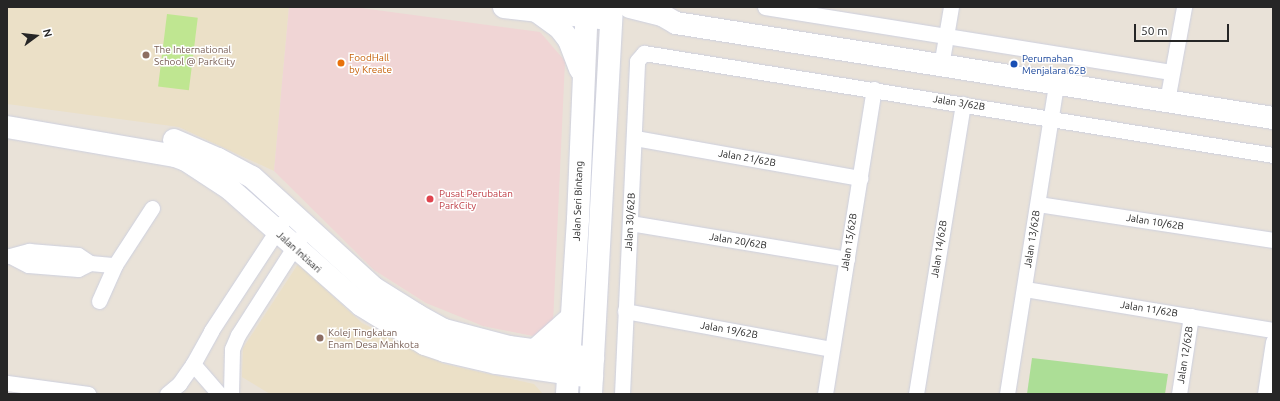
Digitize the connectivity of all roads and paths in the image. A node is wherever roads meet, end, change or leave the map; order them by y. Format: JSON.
{"nodes":[{"id":1,"x":504,"y":7,"type":"edge"},
{"id":2,"x":630,"y":7,"type":"edge"},
{"id":3,"x":765,"y":7,"type":"edge"},
{"id":4,"x":951,"y":7,"type":"edge"},
{"id":5,"x":1184,"y":7,"type":"edge"},
{"id":6,"x":538,"y":12,"type":"junction"},
{"id":7,"x":586,"y":12,"type":"edge"},
{"id":8,"x":612,"y":13,"type":"edge"},
{"id":9,"x":676,"y":23,"type":"junction"},
{"id":10,"x":946,"y":34,"type":"junction"},
{"id":11,"x":644,"y":53,"type":"joint"},
{"id":12,"x":941,"y":66,"type":"junction"},
{"id":13,"x":1171,"y":72,"type":"junction"},
{"id":14,"x":582,"y":79,"type":"junction"},
{"id":15,"x":1056,"y":84,"type":"junction"},
{"id":16,"x":874,"y":89,"type":"junction"},
{"id":17,"x":1167,"y":101,"type":"junction"},
{"id":18,"x":963,"y":104,"type":"junction"},
{"id":19,"x":7,"y":112,"type":"edge"},
{"id":20,"x":1273,"y":118,"type":"edge"},
{"id":21,"x":1050,"y":119,"type":"junction"},
{"id":22,"x":7,"y":127,"type":"edge"},
{"id":23,"x":634,"y":138,"type":"junction"},
{"id":24,"x":1273,"y":155,"type":"edge"},
{"id":25,"x":860,"y":178,"type":"junction"},
{"id":26,"x":1038,"y":204,"type":"junction"},
{"id":27,"x":152,"y":208,"type":"dead end"},
{"id":28,"x":291,"y":211,"type":"junction"},
{"id":29,"x":630,"y":223,"type":"junction"},
{"id":30,"x":308,"y":225,"type":"junction"},
{"id":31,"x":276,"y":232,"type":"junction"},
{"id":32,"x":1273,"y":240,"type":"edge"},
{"id":33,"x":294,"y":247,"type":"junction"},
{"id":34,"x":9,"y":256,"type":"edge"},
{"id":35,"x":847,"y":258,"type":"junction"},
{"id":36,"x":114,"y":265,"type":"junction"},
{"id":37,"x":1025,"y":289,"type":"junction"},
{"id":38,"x":238,"y":290,"type":"junction"},
{"id":39,"x":99,"y":301,"type":"dead end"},
{"id":40,"x":258,"y":303,"type":"junction"},
{"id":41,"x":626,"y":311,"type":"junction"},
{"id":42,"x":1191,"y":316,"type":"junction"},
{"id":43,"x":571,"y":318,"type":"junction"},
{"id":44,"x":1273,"y":330,"type":"edge"},
{"id":45,"x":1273,"y":342,"type":"edge"},
{"id":46,"x":832,"y":349,"type":"junction"},
{"id":47,"x":536,"y":360,"type":"junction"},
{"id":48,"x":193,"y":364,"type":"junction"},
{"id":49,"x":568,"y":375,"type":"edge"},
{"id":50,"x":592,"y":376,"type":"edge"},
{"id":51,"x":7,"y":383,"type":"edge"},
{"id":52,"x":19,"y":394,"type":"edge"},
{"id":53,"x":88,"y":394,"type":"edge"},
{"id":54,"x":167,"y":394,"type":"edge"},
{"id":55,"x":219,"y":394,"type":"edge"},
{"id":56,"x":231,"y":394,"type":"edge"},
{"id":57,"x":559,"y":394,"type":"edge"},
{"id":58,"x":622,"y":394,"type":"edge"},
{"id":59,"x":825,"y":394,"type":"edge"},
{"id":60,"x":916,"y":394,"type":"edge"},
{"id":61,"x":1007,"y":394,"type":"edge"},
{"id":62,"x":1179,"y":394,"type":"edge"},
{"id":63,"x":1265,"y":394,"type":"edge"}],
"edges":[{"from":1,"to":6,"type":"street"},
{"from":2,"to":9,"type":"street"},
{"from":3,"to":10,"type":"street"},
{"from":4,"to":10,"type":"street"},
{"from":5,"to":13,"type":"street"},
{"from":6,"to":7,"type":"street"},
{"from":6,"to":14,"type":"street"},
{"from":7,"to":8,"type":"street"},
{"from":7,"to":14,"type":"street","name":"Jalan Seri Bintang"},
{"from":8,"to":9,"type":"street"},
{"from":8,"to":50,"type":"street"},
{"from":9,"to":12,"type":"street"},
{"from":10,"to":12,"type":"street"},
{"from":10,"to":13,"type":"street"},
{"from":11,"to":16,"type":"street","name":"Jalan 3/62B"},
{"from":11,"to":23,"type":"street","name":"Jalan 30/62B"},
{"from":12,"to":15,"type":"street"},
{"from":13,"to":17,"type":"street"},
{"from":14,"to":43,"type":"street","name":"Jalan Seri Bintang"},
{"from":15,"to":17,"type":"street"},
{"from":15,"to":21,"type":"street","name":"Jalan 13/62B"},
{"from":16,"to":18,"type":"street","name":"Jalan 3/62B"},
{"from":16,"to":25,"type":"street","name":"Jalan 15/62B"},
{"from":17,"to":20,"type":"street"},
{"from":18,"to":21,"type":"street","name":"Jalan 3/62B"},
{"from":18,"to":60,"type":"street","name":"Jalan 14/62B"},
{"from":19,"to":28,"type":"street","name":"Jalan Intisari"},
{"from":21,"to":24,"type":"street","name":"Jalan 3/62B"},
{"from":21,"to":26,"type":"street","name":"Jalan 13/62B"},
{"from":22,"to":31,"type":"street","name":"Jalan Intisari"},
{"from":23,"to":25,"type":"street","name":"Jalan 21/62B"},
{"from":23,"to":29,"type":"street","name":"Jalan 30/62B"},
{"from":25,"to":35,"type":"street","name":"Jalan 15/62B"},
{"from":26,"to":32,"type":"street","name":"Jalan 10/62B"},
{"from":26,"to":37,"type":"street","name":"Jalan 13/62B"},
{"from":27,"to":36,"type":"street"},
{"from":28,"to":30,"type":"street","name":"Jalan Intisari"},
{"from":28,"to":31,"type":"street"},
{"from":29,"to":35,"type":"street","name":"Jalan 20/62B"},
{"from":29,"to":41,"type":"street","name":"Jalan 30/62B"},
{"from":30,"to":33,"type":"street"},
{"from":30,"to":47,"type":"street","name":"Jalan Intisari"},
{"from":31,"to":33,"type":"street","name":"Jalan Intisari"},
{"from":31,"to":38,"type":"street"},
{"from":33,"to":40,"type":"street"},
{"from":33,"to":47,"type":"street","name":"Jalan Intisari"},
{"from":34,"to":36,"type":"street"},
{"from":35,"to":46,"type":"street","name":"Jalan 15/62B"},
{"from":36,"to":39,"type":"street"},
{"from":37,"to":42,"type":"street","name":"Jalan 11/62B"},
{"from":37,"to":61,"type":"street","name":"Jalan 13/62B"},
{"from":38,"to":40,"type":"street"},
{"from":38,"to":48,"type":"street"},
{"from":40,"to":56,"type":"street"},
{"from":41,"to":46,"type":"street","name":"Jalan 19/62B"},
{"from":41,"to":58,"type":"street","name":"Jalan 30/62B"},
{"from":42,"to":44,"type":"street","name":"Jalan 11/62B"},
{"from":42,"to":62,"type":"street","name":"Jalan 12/62B"},
{"from":43,"to":47,"type":"street"},
{"from":43,"to":49,"type":"street","name":"Jalan Seri Bintang"},
{"from":45,"to":63,"type":"street"},
{"from":46,"to":59,"type":"street","name":"Jalan 15/62B"},
{"from":47,"to":49,"type":"street","name":"Jalan Intisari"},
{"from":47,"to":57,"type":"street"},
{"from":48,"to":54,"type":"street"},
{"from":48,"to":55,"type":"street"},
{"from":49,"to":50,"type":"street","name":"Jalan Intisari"},
{"from":51,"to":52,"type":"street"},
{"from":51,"to":53,"type":"street"}]}
